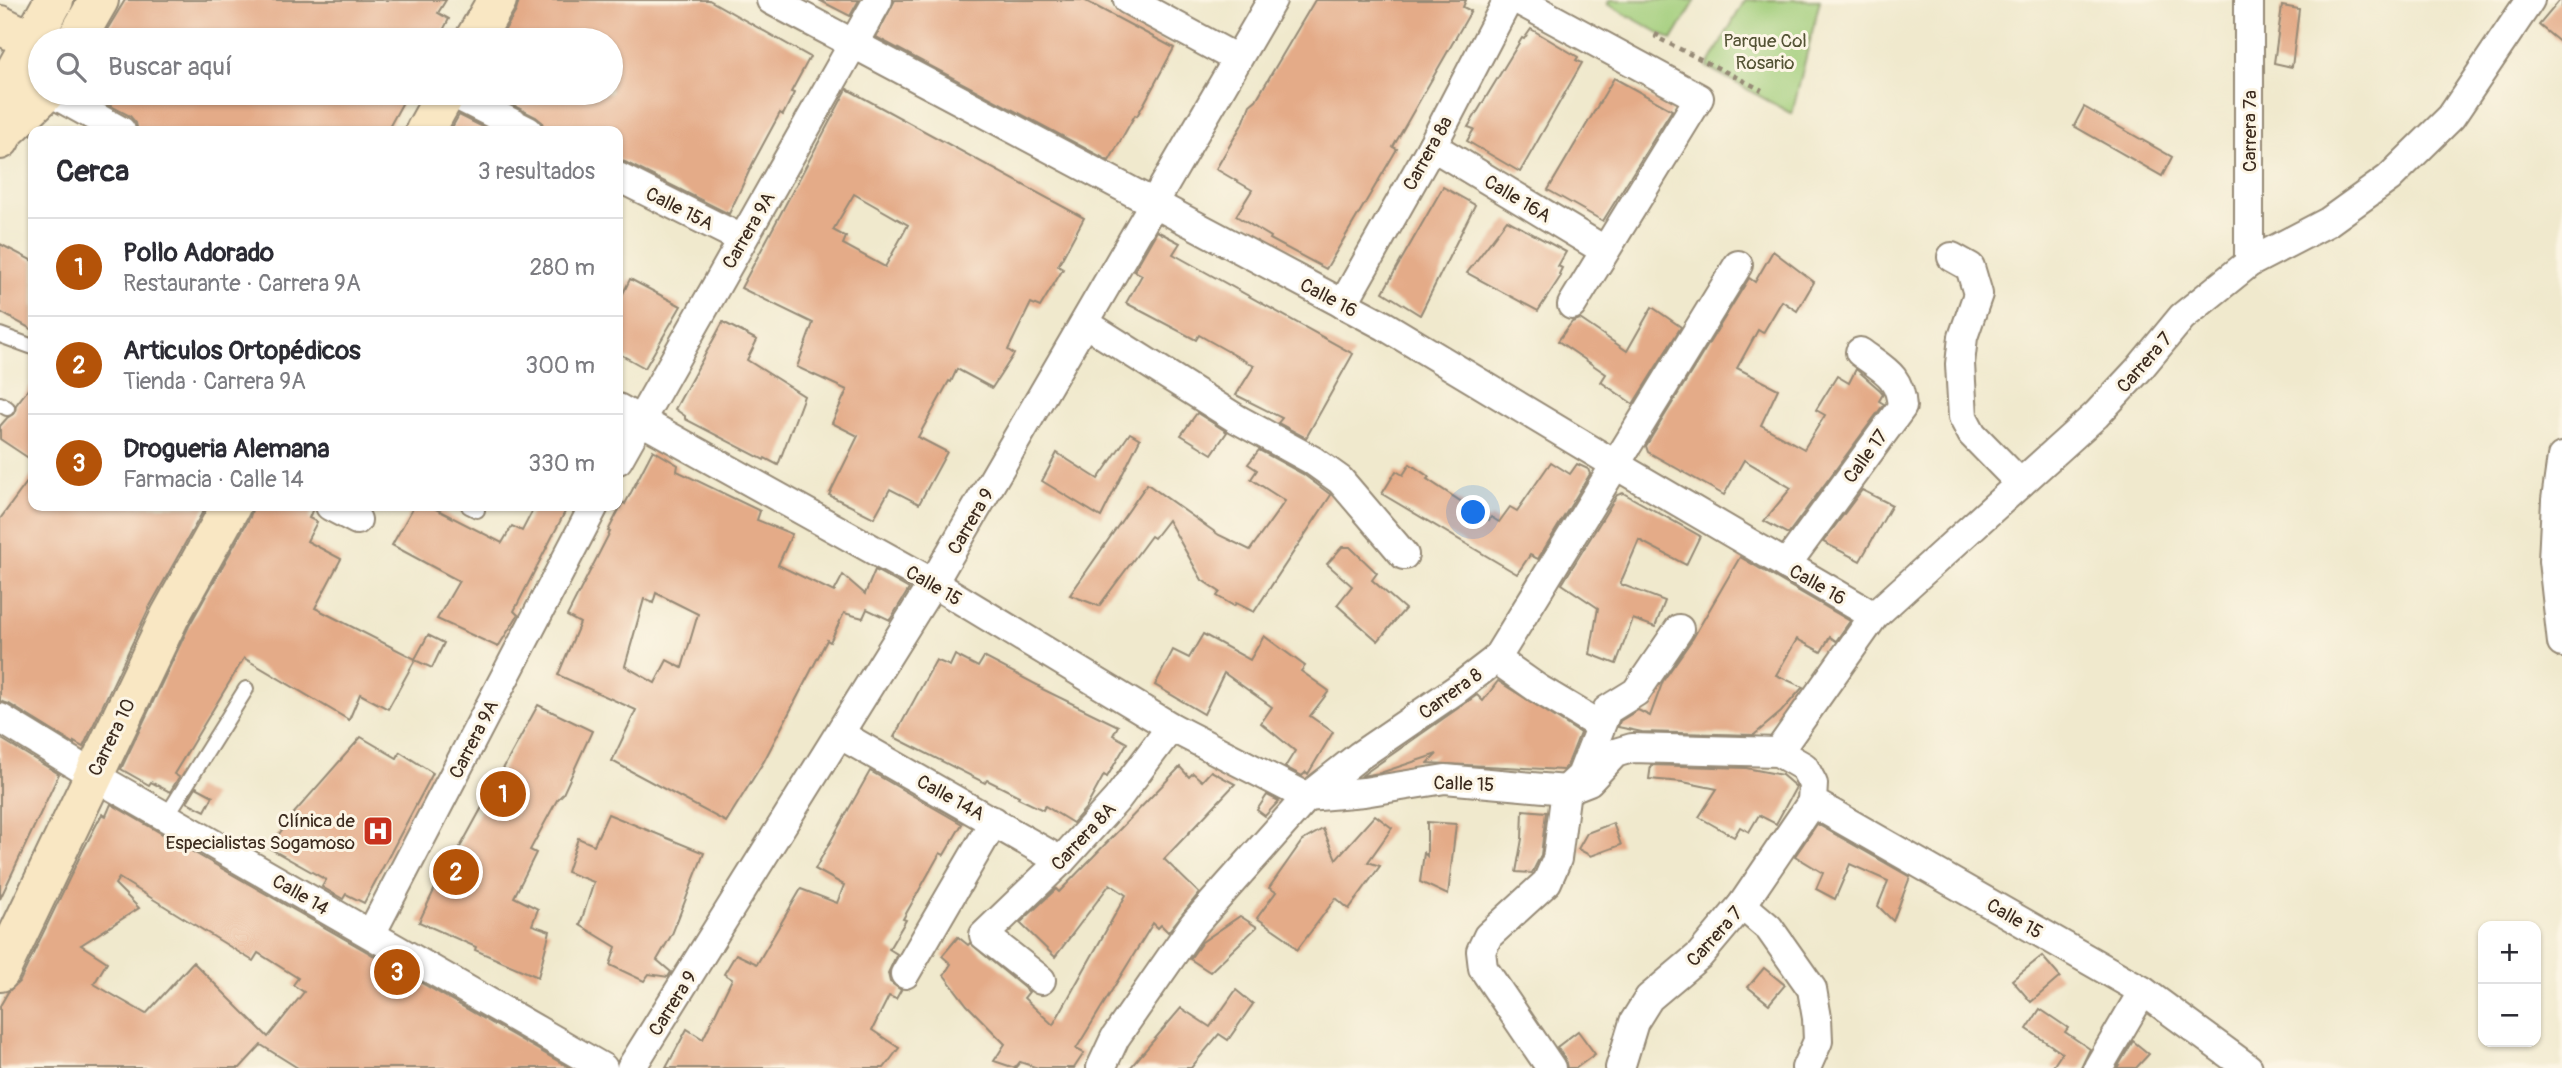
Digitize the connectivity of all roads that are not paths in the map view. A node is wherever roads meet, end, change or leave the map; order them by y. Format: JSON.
{"nodes":[{"id":1,"x":54,"y":0,"type":"edge"},
{"id":2,"x":99,"y":0,"type":"edge"},
{"id":3,"x":497,"y":0,"type":"edge"},
{"id":4,"x":771,"y":0,"type":"edge"},
{"id":5,"x":878,"y":0,"type":"edge"},
{"id":6,"x":1128,"y":0,"type":"edge"},
{"id":7,"x":1272,"y":0,"type":"edge"},
{"id":8,"x":1508,"y":0,"type":"edge"},
{"id":9,"x":1517,"y":0,"type":"edge"},
{"id":10,"x":2249,"y":0,"type":"edge"},
{"id":11,"x":2530,"y":0,"type":"edge"},
{"id":12,"x":40,"y":28,"type":"edge"},
{"id":13,"x":83,"y":28,"type":"edge"},
{"id":14,"x":481,"y":28,"type":"edge"},
{"id":15,"x":854,"y":44,"type":"junction"},
{"id":16,"x":1237,"y":59,"type":"junction"},
{"id":17,"x":22,"y":64,"type":"edge"},
{"id":18,"x":74,"y":105,"type":"edge"},
{"id":19,"x":439,"y":105,"type":"edge"},
{"id":20,"x":476,"y":105,"type":"edge"},
{"id":21,"x":112,"y":126,"type":"edge"},
{"id":22,"x":428,"y":126,"type":"edge"},
{"id":23,"x":518,"y":126,"type":"edge"},
{"id":24,"x":2,"y":136,"type":"edge"},
{"id":25,"x":1432,"y":146,"type":"junction"},
{"id":26,"x":623,"y":180,"type":"edge"},
{"id":27,"x":1154,"y":205,"type":"junction"},
{"id":28,"x":742,"y":239,"type":"junction"},
{"id":29,"x":1604,"y":250,"type":"junction"},
{"id":30,"x":1952,"y":257,"type":"dead end"},
{"id":31,"x":2249,"y":263,"type":"junction"},
{"id":32,"x":1738,"y":265,"type":"dead end"},
{"id":33,"x":1343,"y":304,"type":"junction"},
{"id":34,"x":1573,"y":305,"type":"dead end"},
{"id":35,"x":1085,"y":323,"type":"junction"},
{"id":36,"x":0,"y":335,"type":"edge"},
{"id":37,"x":28,"y":345,"type":"edge"},
{"id":38,"x":1860,"y":352,"type":"dead end"},
{"id":39,"x":628,"y":414,"type":"edge"},
{"id":40,"x":623,"y":437,"type":"edge"},
{"id":41,"x":2562,"y":457,"type":"edge"},
{"id":42,"x":1616,"y":465,"type":"junction"},
{"id":43,"x":2020,"y":483,"type":"junction"},
{"id":44,"x":228,"y":511,"type":"edge"},
{"id":45,"x":340,"y":511,"type":"edge"},
{"id":46,"x":591,"y":511,"type":"edge"},
{"id":47,"x":358,"y":520,"type":"dead end"},
{"id":48,"x":1404,"y":555,"type":"dead end"},
{"id":49,"x":1786,"y":565,"type":"junction"},
{"id":50,"x":933,"y":583,"type":"junction"},
{"id":51,"x":1874,"y":616,"type":"junction"},
{"id":52,"x":1679,"y":629,"type":"dead end"},
{"id":53,"x":2562,"y":643,"type":"edge"},
{"id":54,"x":1496,"y":659,"type":"junction"},
{"id":55,"x":246,"y":689,"type":"dead end"},
{"id":56,"x":0,"y":718,"type":"edge"},
{"id":57,"x":1600,"y":725,"type":"junction"},
{"id":58,"x":1171,"y":727,"type":"junction"},
{"id":59,"x":841,"y":734,"type":"junction"},
{"id":60,"x":1778,"y":752,"type":"junction"},
{"id":61,"x":93,"y":775,"type":"junction"},
{"id":62,"x":1566,"y":790,"type":"junction"},
{"id":63,"x":1307,"y":797,"type":"junction"},
{"id":64,"x":1812,"y":802,"type":"junction"},
{"id":65,"x":166,"y":817,"type":"junction"},
{"id":66,"x":994,"y":821,"type":"junction"},
{"id":67,"x":1061,"y":861,"type":"junction"},
{"id":68,"x":1742,"y":905,"type":"junction"},
{"id":69,"x":371,"y":934,"type":"junction"},
{"id":70,"x":0,"y":972,"type":"edge"},
{"id":71,"x":905,"y":974,"type":"dead end"},
{"id":72,"x":1041,"y":980,"type":"dead end"},
{"id":73,"x":2143,"y":991,"type":"junction"},
{"id":74,"x":603,"y":1068,"type":"edge"},
{"id":75,"x":631,"y":1068,"type":"edge"},
{"id":76,"x":1101,"y":1068,"type":"edge"},
{"id":77,"x":1551,"y":1068,"type":"edge"},
{"id":78,"x":1620,"y":1068,"type":"edge"},
{"id":79,"x":1806,"y":1068,"type":"edge"},
{"id":80,"x":2098,"y":1068,"type":"edge"},
{"id":81,"x":2248,"y":1068,"type":"edge"}],
"edges":[{"from":1,"to":12,"type":"street"},
{"from":2,"to":13,"type":"street"},
{"from":3,"to":14,"type":"street"},
{"from":4,"to":15,"type":"street","name":"Calle 16"},
{"from":5,"to":15,"type":"street","name":"Carrera 9A"},
{"from":6,"to":16,"type":"street"},
{"from":7,"to":16,"type":"street","name":"Carrera 9"},
{"from":8,"to":25,"type":"street","name":"Carrera 8a"},
{"from":9,"to":29,"type":"street"},
{"from":10,"to":31,"type":"street","name":"Carrera 7ª"},
{"from":11,"to":31,"type":"street","name":"Carrera 7"},
{"from":15,"to":27,"type":"street","name":"Calle 16"},
{"from":15,"to":28,"type":"street","name":"Carrera 9A"},
{"from":16,"to":27,"type":"street","name":"Carrera 9"},
{"from":17,"to":24,"type":"street"},
{"from":18,"to":21,"type":"street"},
{"from":19,"to":22,"type":"street"},
{"from":20,"to":23,"type":"street"},
{"from":25,"to":29,"type":"street","name":"Calle 16A"},
{"from":25,"to":33,"type":"street","name":"Carrera 8a"},
{"from":26,"to":28,"type":"street","name":"Calle 15A"},
{"from":27,"to":33,"type":"street","name":"Calle 16"},
{"from":27,"to":35,"type":"street","name":"Carrera 9"},
{"from":28,"to":39,"type":"street","name":"Carrera 9A"},
{"from":29,"to":34,"type":"street"},
{"from":30,"to":43,"type":"street"},
{"from":31,"to":43,"type":"street","name":"Carrera 7"},
{"from":32,"to":42,"type":"street","name":"Carrera 8"},
{"from":33,"to":42,"type":"street","name":"Calle 16"},
{"from":35,"to":48,"type":"street"},
{"from":35,"to":50,"type":"street","name":"Carrera 9"},
{"from":36,"to":37,"type":"lane"},
{"from":38,"to":49,"type":"street","name":"Calle 17"},
{"from":39,"to":40,"type":"street","name":"Carrera 9A"},
{"from":39,"to":50,"type":"street","name":"Calle 15"},
{"from":41,"to":53,"type":"street"},
{"from":42,"to":49,"type":"street","name":"Calle 16"},
{"from":42,"to":54,"type":"street","name":"Carrera 8"},
{"from":43,"to":51,"type":"street","name":"Carrera 7"},
{"from":44,"to":61,"type":"street","name":"Carrera 10"},
{"from":45,"to":47,"type":"street"},
{"from":46,"to":69,"type":"street","name":"Carrera 9A"},
{"from":49,"to":51,"type":"street","name":"Calle 16"},
{"from":50,"to":58,"type":"street","name":"Calle 15"},
{"from":50,"to":59,"type":"street","name":"Carrera 9"},
{"from":51,"to":60,"type":"street","name":"Carrera 7"},
{"from":52,"to":57,"type":"street"},
{"from":54,"to":57,"type":"street"},
{"from":54,"to":63,"type":"street","name":"Carrera 8"},
{"from":55,"to":65,"type":"lane"},
{"from":56,"to":61,"type":"street","name":"Calle 14"},
{"from":57,"to":62,"type":"street"},
{"from":58,"to":63,"type":"street","name":"Calle 15"},
{"from":58,"to":67,"type":"street","name":"Carrera 8A"},
{"from":59,"to":66,"type":"street","name":"Calle 14A"},
{"from":59,"to":75,"type":"street","name":"Carrera 9"},
{"from":60,"to":62,"type":"street"},
{"from":60,"to":64,"type":"street"},
{"from":61,"to":65,"type":"street","name":"Calle 14"},
{"from":61,"to":70,"type":"street","name":"Carrera 10"},
{"from":62,"to":63,"type":"street","name":"Calle 15"},
{"from":62,"to":77,"type":"street"},
{"from":63,"to":76,"type":"street","name":"Carrera 8"},
{"from":64,"to":68,"type":"street","name":"Carrera 7"},
{"from":64,"to":73,"type":"street","name":"Calle 15"},
{"from":65,"to":69,"type":"street","name":"Calle 14"},
{"from":66,"to":67,"type":"street","name":"Calle 14A"},
{"from":66,"to":71,"type":"street"},
{"from":67,"to":72,"type":"street","name":"Carrera 8A"},
{"from":68,"to":78,"type":"street","name":"Carrera 7"},
{"from":68,"to":79,"type":"street"},
{"from":69,"to":74,"type":"street","name":"Calle 14"},
{"from":73,"to":80,"type":"street"},
{"from":73,"to":81,"type":"street","name":"Calle 15"}]}
